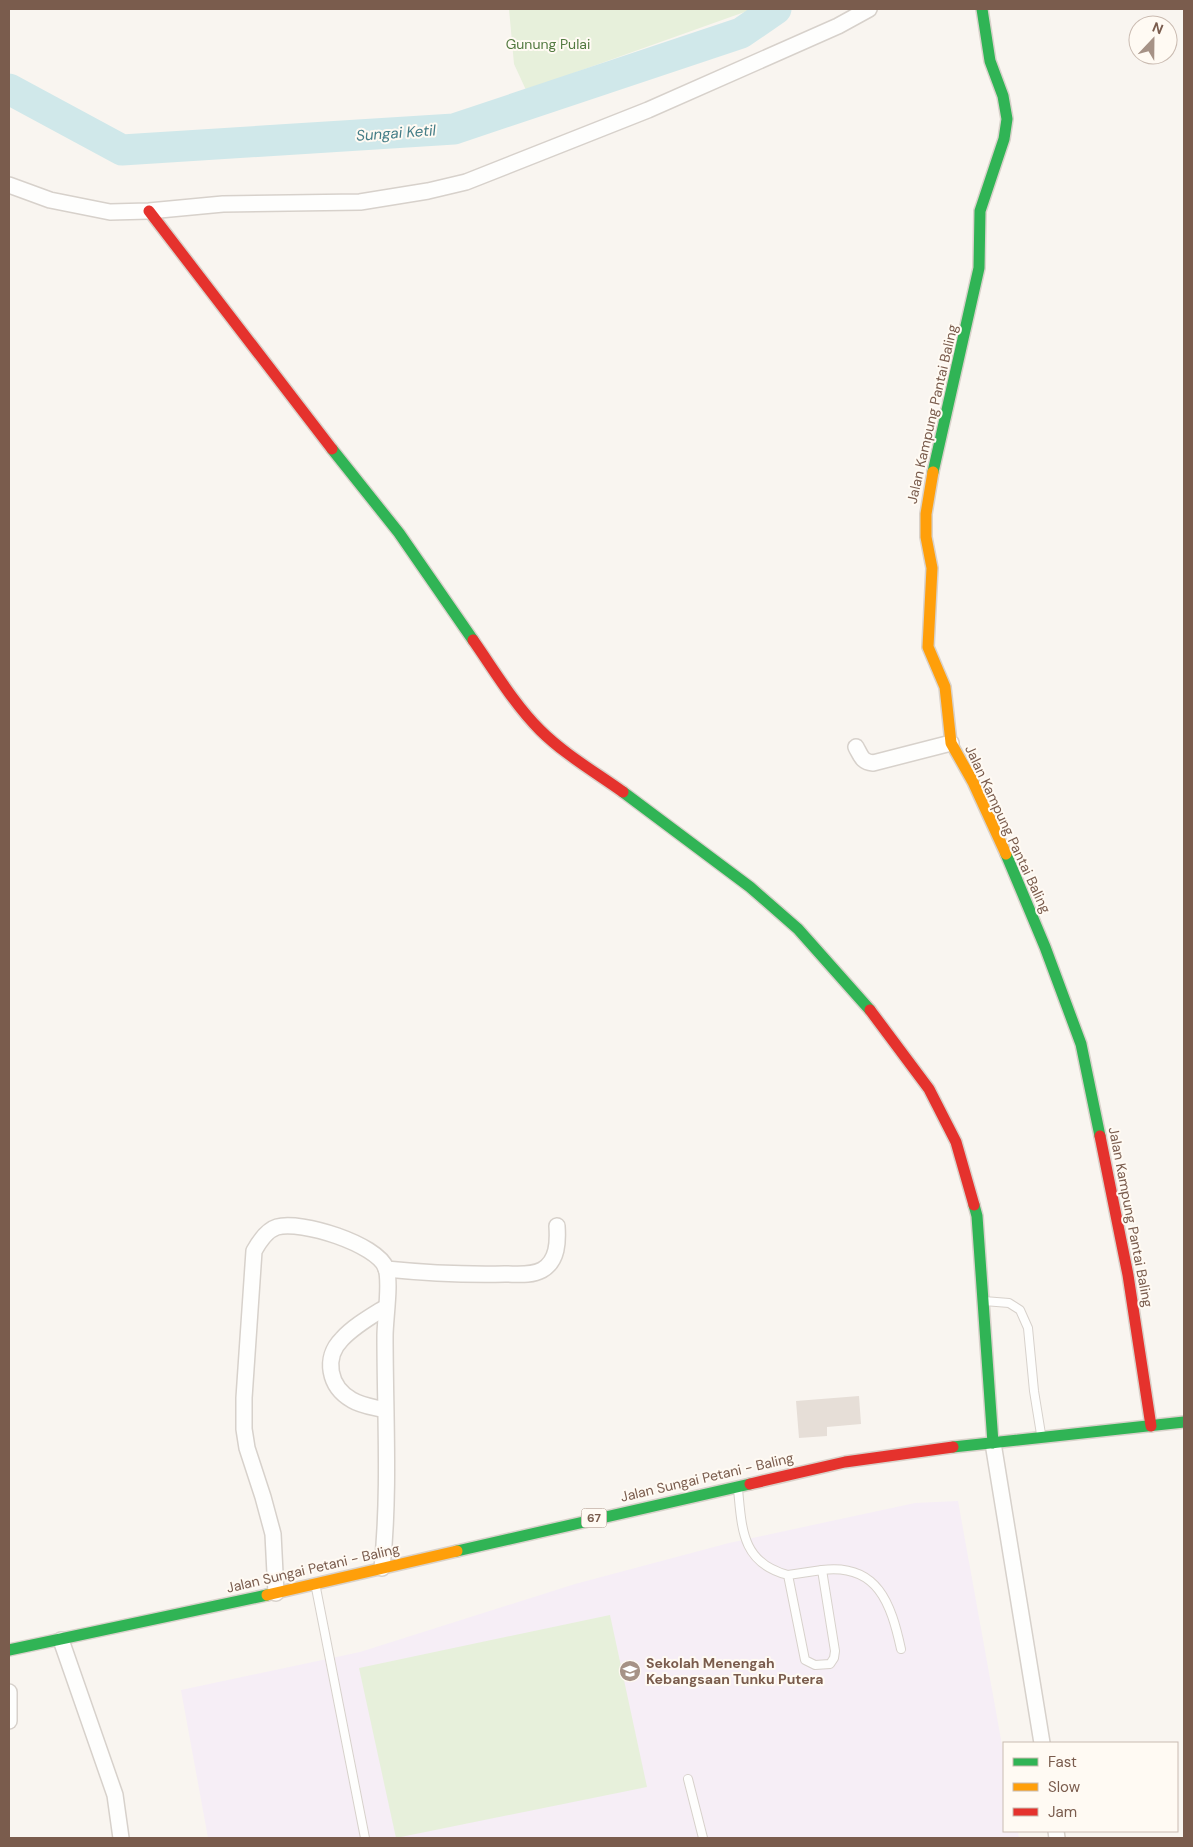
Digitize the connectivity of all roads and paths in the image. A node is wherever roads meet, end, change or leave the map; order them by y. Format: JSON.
{"nodes":[{"id":1,"x":869,"y":9,"type":"edge"},
{"id":2,"x":982,"y":9,"type":"edge"},
{"id":3,"x":9,"y":185,"type":"edge"},
{"id":4,"x":149,"y":211,"type":"junction"},
{"id":5,"x":951,"y":743,"type":"junction"},
{"id":6,"x":856,"y":747,"type":"dead end"},
{"id":7,"x":556,"y":1226,"type":"dead end"},
{"id":8,"x":386,"y":1269,"type":"junction"},
{"id":9,"x":984,"y":1301,"type":"junction"},
{"id":10,"x":386,"y":1308,"type":"junction"},
{"id":11,"x":385,"y":1410,"type":"junction"},
{"id":12,"x":1184,"y":1422,"type":"edge"},
{"id":13,"x":1151,"y":1426,"type":"junction"},
{"id":14,"x":1042,"y":1437,"type":"junction"},
{"id":15,"x":993,"y":1443,"type":"junction"},
{"id":16,"x":738,"y":1485,"type":"junction"},
{"id":17,"x":382,"y":1568,"type":"junction"},
{"id":18,"x":822,"y":1570,"type":"junction"},
{"id":19,"x":788,"y":1575,"type":"junction"},
{"id":20,"x":316,"y":1583,"type":"junction"},
{"id":21,"x":276,"y":1593,"type":"junction"},
{"id":22,"x":61,"y":1640,"type":"junction"},
{"id":23,"x":901,"y":1649,"type":"dead end"},
{"id":24,"x":9,"y":1650,"type":"edge"},
{"id":25,"x":9,"y":1692,"type":"edge"},
{"id":26,"x":9,"y":1721,"type":"edge"},
{"id":27,"x":1042,"y":1742,"type":"edge"},
{"id":28,"x":688,"y":1779,"type":"dead end"},
{"id":29,"x":121,"y":1838,"type":"edge"},
{"id":30,"x":365,"y":1838,"type":"edge"},
{"id":31,"x":703,"y":1838,"type":"edge"}],
"edges":[{"from":1,"to":4,"type":"street"},
{"from":2,"to":5,"type":"street","name":"Jalan Kampung Pantai Baling"},
{"from":3,"to":4,"type":"street"},
{"from":4,"to":9,"type":"street"},
{"from":5,"to":6,"type":"street"},
{"from":5,"to":13,"type":"street","name":"Jalan Kampung Pantai Baling"},
{"from":7,"to":8,"type":"street"},
{"from":8,"to":10,"type":"street"},
{"from":8,"to":21,"type":"street"},
{"from":9,"to":14,"type":"lane"},
{"from":9,"to":15,"type":"street"},
{"from":10,"to":11,"type":"street"},
{"from":10,"to":11,"type":"street"},
{"from":11,"to":17,"type":"street"},
{"from":12,"to":13,"type":"street","name":"Jalan Sungai Petani - Baling","number":"67"},
{"from":13,"to":14,"type":"street","name":"Jalan Sungai Petani - Baling","number":"67"},
{"from":14,"to":15,"type":"street","name":"Jalan Sungai Petani - Baling","number":"67"},
{"from":15,"to":16,"type":"street","name":"Jalan Sungai Petani - Baling","number":"67"},
{"from":15,"to":27,"type":"street"},
{"from":16,"to":17,"type":"street","name":"Jalan Sungai Petani - Baling","number":"67"},
{"from":16,"to":19,"type":"lane"},
{"from":17,"to":20,"type":"street","name":"Jalan Sungai Petani - Baling","number":"67"},
{"from":18,"to":19,"type":"lane"},
{"from":18,"to":19,"type":"lane"},
{"from":18,"to":23,"type":"lane"},
{"from":20,"to":21,"type":"street","name":"Jalan Sungai Petani - Baling","number":"67"},
{"from":20,"to":30,"type":"lane"},
{"from":21,"to":22,"type":"street","name":"Jalan Sungai Petani - Baling","number":"67"},
{"from":22,"to":24,"type":"street","name":"Jalan Sungai Petani - Baling","number":"67"},
{"from":22,"to":29,"type":"street"},
{"from":25,"to":26,"type":"street"},
{"from":28,"to":31,"type":"lane"}]}
